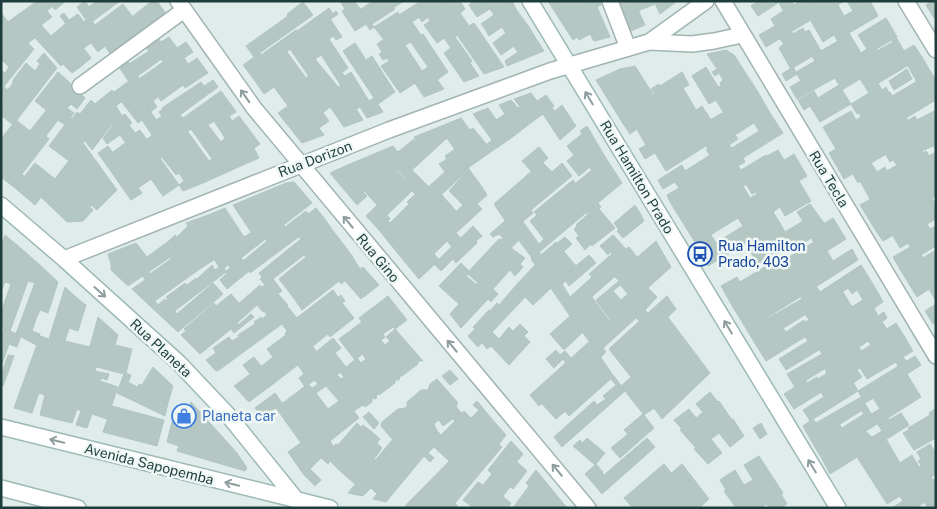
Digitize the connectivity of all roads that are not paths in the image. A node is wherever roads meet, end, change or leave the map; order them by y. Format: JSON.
{"nodes":[{"id":1,"x":530,"y":1,"type":"edge"},
{"id":2,"x":610,"y":1,"type":"edge"},
{"id":3,"x":706,"y":1,"type":"edge"},
{"id":4,"x":723,"y":1,"type":"edge"},
{"id":5,"x":906,"y":1,"type":"edge"},
{"id":6,"x":181,"y":5,"type":"edge"},
{"id":7,"x":742,"y":34,"type":"junction"},
{"id":8,"x":649,"y":42,"type":"junction"},
{"id":9,"x":628,"y":48,"type":"junction"},
{"id":10,"x":936,"y":50,"type":"edge"},
{"id":11,"x":570,"y":66,"type":"junction"},
{"id":12,"x":80,"y":86,"type":"dead end"},
{"id":13,"x":300,"y":164,"type":"junction"},
{"id":14,"x":1,"y":205,"type":"edge"},
{"id":15,"x":64,"y":259,"type":"junction"},
{"id":16,"x":936,"y":356,"type":"edge"},
{"id":17,"x":1,"y":427,"type":"edge"},
{"id":18,"x":267,"y":465,"type":"junction"},
{"id":19,"x":1,"y":488,"type":"edge"},
{"id":20,"x":251,"y":489,"type":"junction"},
{"id":21,"x":299,"y":504,"type":"edge"},
{"id":22,"x":78,"y":508,"type":"edge"},
{"id":23,"x":330,"y":508,"type":"edge"},
{"id":24,"x":588,"y":508,"type":"edge"},
{"id":25,"x":838,"y":508,"type":"edge"}],
"edges":[{"from":1,"to":11,"type":"street","name":"Rua Hamilton Prado"},
{"from":2,"to":9,"type":"street"},
{"from":3,"to":8,"type":"street"},
{"from":4,"to":7,"type":"street","name":"Rua Tecla"},
{"from":5,"to":10,"type":"street"},
{"from":6,"to":12,"type":"street"},
{"from":13,"to":6,"type":"street","name":"Rua Gino","one_way":true},
{"from":7,"to":8,"type":"street"},
{"from":7,"to":16,"type":"street","name":"Rua Tecla"},
{"from":8,"to":9,"type":"street","name":"Rua Dorizon"},
{"from":9,"to":11,"type":"street","name":"Rua Dorizon"},
{"from":11,"to":13,"type":"street","name":"Rua Dorizon"},
{"from":25,"to":11,"type":"street","name":"Rua Hamilton Prado","one_way":true},
{"from":13,"to":15,"type":"street","name":"Rua Dorizon"},
{"from":24,"to":13,"type":"street","name":"Rua Gino","one_way":true},
{"from":14,"to":15,"type":"street","name":"Rua Planeta"},
{"from":15,"to":18,"type":"street","name":"Rua Planeta","one_way":true},
{"from":20,"to":17,"type":"street","name":"Avenida Sapopemba","one_way":true},
{"from":18,"to":20,"type":"street"},
{"from":18,"to":21,"type":"street","name":"Rua Planeta"},
{"from":19,"to":22,"type":"street"},
{"from":20,"to":21,"type":"street","name":"Avenida Sapopemba"},
{"from":21,"to":23,"type":"street","name":"Avenida Sapopemba"}]}
